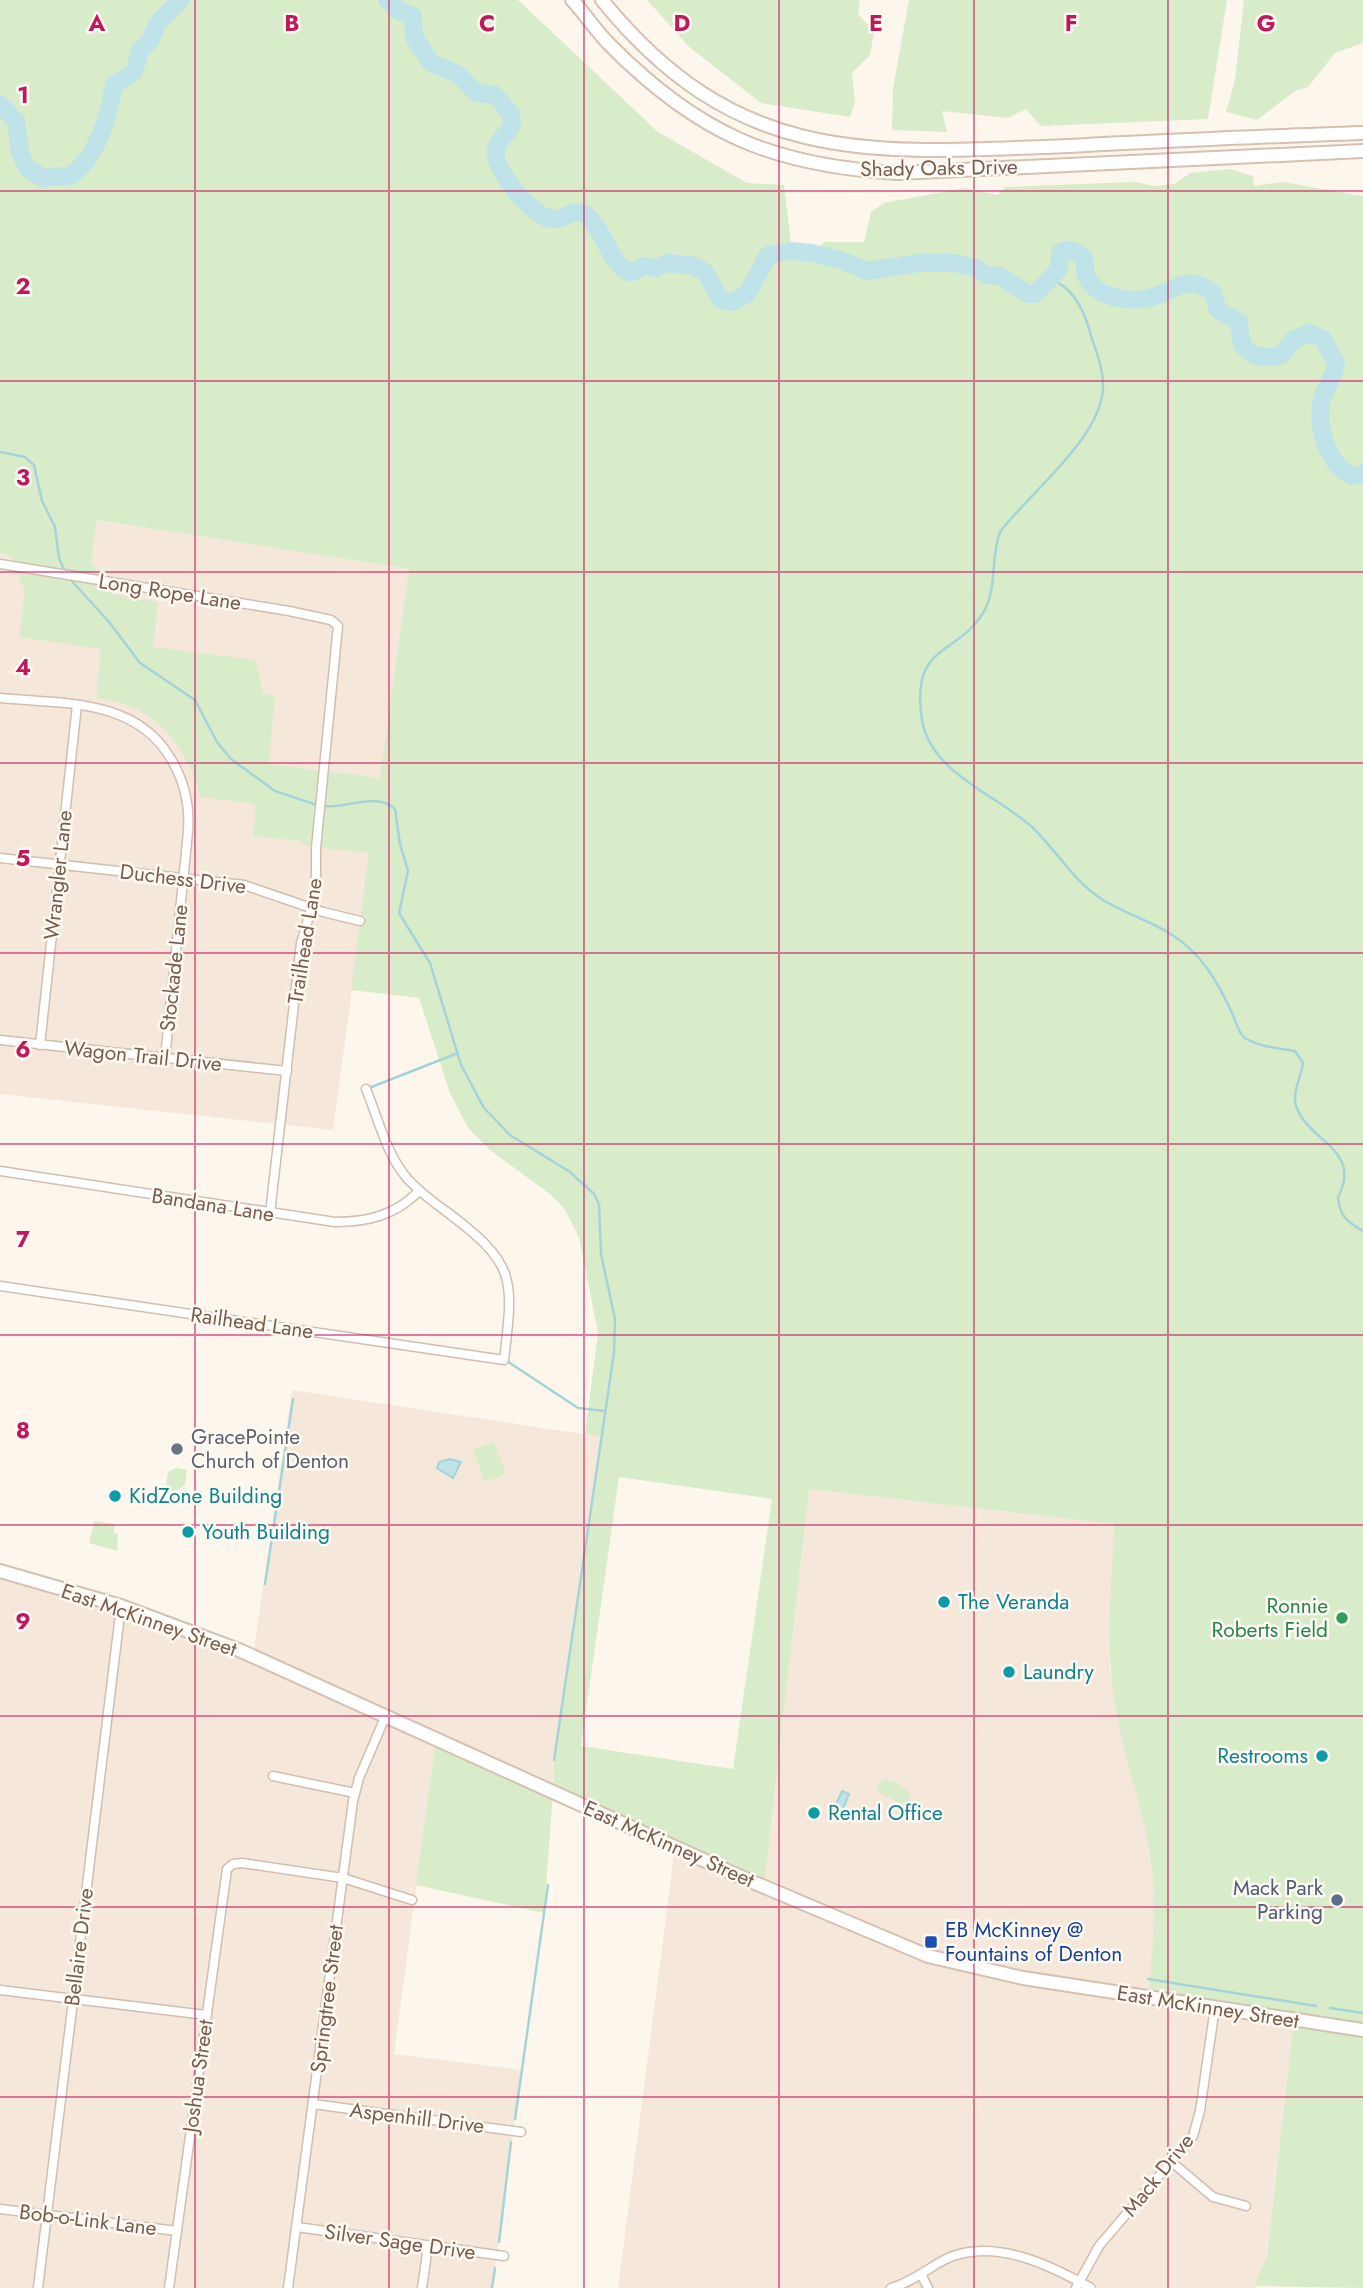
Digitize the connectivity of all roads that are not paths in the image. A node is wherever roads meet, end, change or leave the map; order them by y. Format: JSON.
{"nodes":[{"id":1,"x":572,"y":0,"type":"edge"},
{"id":2,"x":602,"y":0,"type":"edge"},
{"id":3,"x":1363,"y":133,"type":"edge"},
{"id":4,"x":1333,"y":134,"type":"junction"},
{"id":5,"x":1363,"y":151,"type":"edge"},
{"id":6,"x":1334,"y":152,"type":"junction"},
{"id":7,"x":0,"y":564,"type":"edge"},
{"id":8,"x":338,"y":626,"type":"joint"},
{"id":9,"x":0,"y":698,"type":"edge"},
{"id":10,"x":77,"y":705,"type":"junction"},
{"id":11,"x":0,"y":858,"type":"edge"},
{"id":12,"x":59,"y":864,"type":"junction"},
{"id":13,"x":183,"y":878,"type":"junction"},
{"id":14,"x":312,"y":908,"type":"junction"},
{"id":15,"x":360,"y":920,"type":"dead end"},
{"id":16,"x":0,"y":1040,"type":"edge"},
{"id":17,"x":40,"y":1045,"type":"junction"},
{"id":18,"x":165,"y":1058,"type":"junction"},
{"id":19,"x":287,"y":1071,"type":"junction"},
{"id":20,"x":366,"y":1089,"type":"dead end"},
{"id":21,"x":0,"y":1171,"type":"edge"},
{"id":22,"x":419,"y":1191,"type":"junction"},
{"id":23,"x":270,"y":1213,"type":"junction"},
{"id":24,"x":0,"y":1286,"type":"edge"},
{"id":25,"x":0,"y":1571,"type":"edge"},
{"id":26,"x":121,"y":1606,"type":"junction"},
{"id":27,"x":386,"y":1715,"type":"junction"},
{"id":28,"x":273,"y":1776,"type":"dead end"},
{"id":29,"x":355,"y":1793,"type":"junction"},
{"id":30,"x":343,"y":1878,"type":"junction"},
{"id":31,"x":412,"y":1900,"type":"dead end"},
{"id":32,"x":0,"y":1990,"type":"edge"},
{"id":33,"x":73,"y":1998,"type":"junction"},
{"id":34,"x":1216,"y":2007,"type":"junction"},
{"id":35,"x":206,"y":2015,"type":"junction"},
{"id":36,"x":1363,"y":2031,"type":"edge"},
{"id":37,"x":313,"y":2104,"type":"junction"},
{"id":38,"x":521,"y":2132,"type":"dead end"},
{"id":39,"x":1173,"y":2163,"type":"junction"},
{"id":40,"x":1246,"y":2206,"type":"dead end"},
{"id":41,"x":0,"y":2208,"type":"edge"},
{"id":42,"x":47,"y":2214,"type":"junction"},
{"id":43,"x":297,"y":2227,"type":"junction"},
{"id":44,"x":177,"y":2231,"type":"junction"},
{"id":45,"x":428,"y":2246,"type":"junction"},
{"id":46,"x":504,"y":2256,"type":"dead end"},
{"id":47,"x":921,"y":2274,"type":"junction"},
{"id":48,"x":1077,"y":2285,"type":"edge"},
{"id":49,"x":38,"y":2288,"type":"edge"},
{"id":50,"x":169,"y":2288,"type":"edge"},
{"id":51,"x":288,"y":2288,"type":"edge"},
{"id":52,"x":422,"y":2288,"type":"edge"},
{"id":53,"x":891,"y":2288,"type":"edge"},
{"id":54,"x":928,"y":2288,"type":"edge"},
{"id":55,"x":1091,"y":2288,"type":"edge"}],
"edges":[{"from":1,"to":6,"type":"street","name":"Shady Oaks Drive"},
{"from":2,"to":4,"type":"street","name":"Shady Oaks Drive"},
{"from":3,"to":4,"type":"street","name":"Shady Oaks Drive"},
{"from":4,"to":6,"type":"street"},
{"from":5,"to":6,"type":"street","name":"Shady Oaks Drive"},
{"from":7,"to":8,"type":"street","name":"Long Rope Lane"},
{"from":8,"to":14,"type":"street","name":"Trailhead Lane"},
{"from":9,"to":10,"type":"street","name":"Stockade Lane"},
{"from":10,"to":12,"type":"street","name":"Wrangler Lane"},
{"from":10,"to":13,"type":"street","name":"Stockade Lane"},
{"from":11,"to":12,"type":"street","name":"Duchess Drive"},
{"from":12,"to":13,"type":"street","name":"Duchess Drive"},
{"from":12,"to":17,"type":"street","name":"Wrangler Lane"},
{"from":13,"to":14,"type":"street","name":"Duchess Drive"},
{"from":13,"to":18,"type":"street","name":"Stockade Lane"},
{"from":14,"to":15,"type":"street","name":"Duchess Drive"},
{"from":14,"to":19,"type":"street","name":"Trailhead Lane"},
{"from":16,"to":17,"type":"street","name":"Wagon Trail Drive"},
{"from":17,"to":18,"type":"street","name":"Wagon Trail Drive"},
{"from":18,"to":19,"type":"street","name":"Wagon Trail Drive"},
{"from":19,"to":23,"type":"street","name":"Trailhead Lane"},
{"from":20,"to":22,"type":"street"},
{"from":21,"to":23,"type":"street","name":"Bandana Lane"},
{"from":22,"to":23,"type":"street","name":"Bandana Lane"},
{"from":22,"to":24,"type":"street","name":"Railhead Lane"},
{"from":25,"to":26,"type":"street","name":"East McKinney Street"},
{"from":26,"to":27,"type":"street","name":"East McKinney Street"},
{"from":26,"to":33,"type":"street","name":"Bellaire Drive"},
{"from":27,"to":29,"type":"street","name":"Springtree Street"},
{"from":27,"to":34,"type":"street","name":"East McKinney Street"},
{"from":28,"to":29,"type":"street"},
{"from":29,"to":30,"type":"street","name":"Springtree Street"},
{"from":30,"to":31,"type":"street"},
{"from":30,"to":35,"type":"street","name":"Joshua Street"},
{"from":30,"to":37,"type":"street","name":"Springtree Street"},
{"from":32,"to":33,"type":"street"},
{"from":33,"to":35,"type":"street"},
{"from":33,"to":42,"type":"street","name":"Bellaire Drive"},
{"from":34,"to":36,"type":"street","name":"East McKinney Street"},
{"from":34,"to":39,"type":"street","name":"Mack Drive"},
{"from":35,"to":44,"type":"street","name":"Joshua Street"},
{"from":37,"to":38,"type":"street","name":"Aspenhill Drive"},
{"from":37,"to":43,"type":"street","name":"Springtree Street"},
{"from":39,"to":40,"type":"street"},
{"from":39,"to":48,"type":"street","name":"Mack Drive"},
{"from":41,"to":42,"type":"street","name":"Bob-o-Link Lane"},
{"from":42,"to":44,"type":"street","name":"Bob-o-Link Lane"},
{"from":42,"to":49,"type":"street","name":"Bellaire Drive"},
{"from":43,"to":45,"type":"street","name":"Silver Sage Drive"},
{"from":43,"to":51,"type":"street","name":"Springtree Street"},
{"from":44,"to":50,"type":"street","name":"Joshua Street"},
{"from":45,"to":46,"type":"street","name":"Silver Sage Drive"},
{"from":45,"to":52,"type":"street"},
{"from":47,"to":48,"type":"street"},
{"from":47,"to":53,"type":"street"},
{"from":47,"to":54,"type":"street"},
{"from":48,"to":55,"type":"street"}]}
